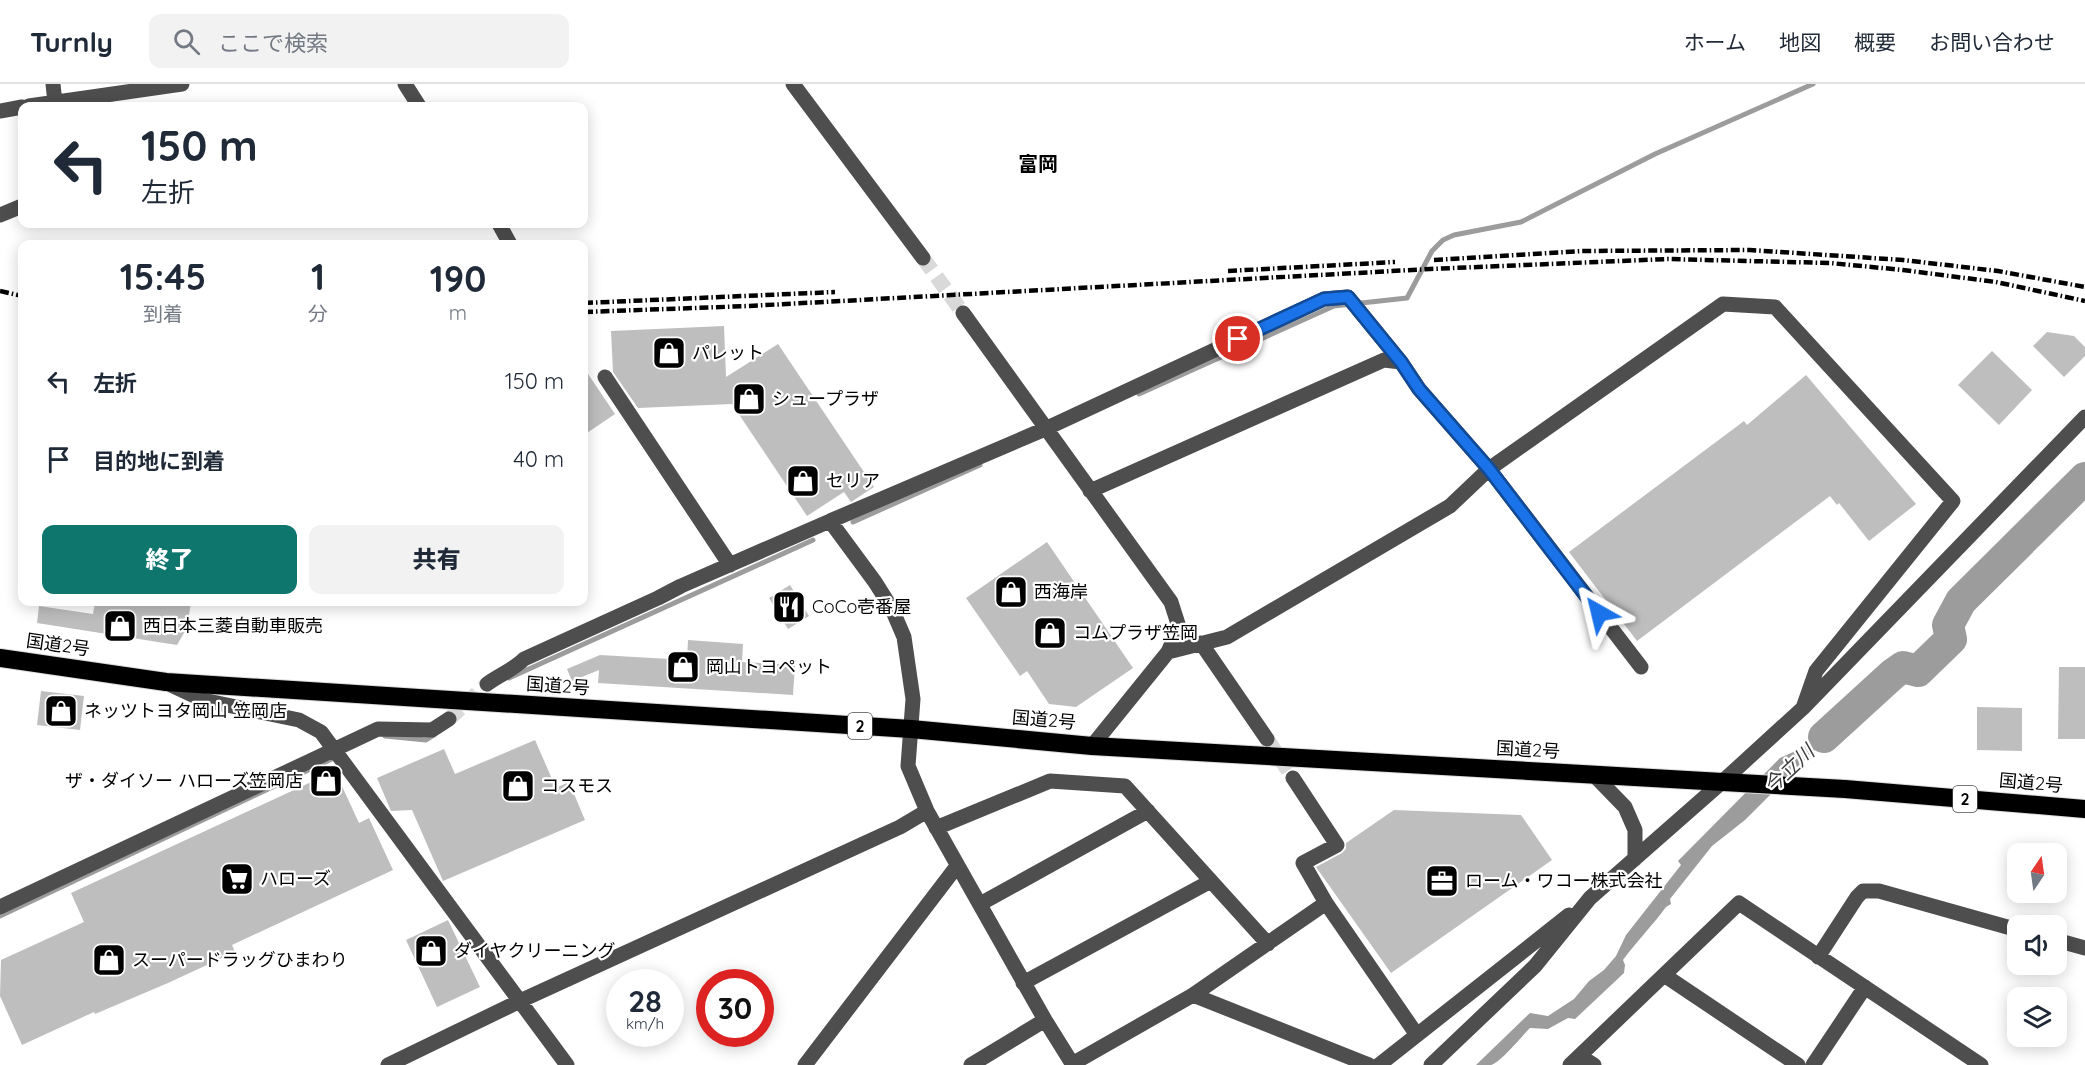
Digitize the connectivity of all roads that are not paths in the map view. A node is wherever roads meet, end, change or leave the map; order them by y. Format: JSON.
{"nodes":[{"id":1,"x":53,"y":84,"type":"edge"},
{"id":2,"x":183,"y":84,"type":"edge"},
{"id":3,"x":405,"y":84,"type":"edge"},
{"id":4,"x":794,"y":84,"type":"edge"},
{"id":5,"x":55,"y":102,"type":"edge"},
{"id":6,"x":62,"y":102,"type":"edge"},
{"id":7,"x":416,"y":102,"type":"edge"},
{"id":8,"x":18,"y":108,"type":"edge"},
{"id":9,"x":0,"y":111,"type":"edge"},
{"id":10,"x":18,"y":208,"type":"edge"},
{"id":11,"x":0,"y":215,"type":"edge"},
{"id":12,"x":923,"y":258,"type":"tunnel mouth"},
{"id":13,"x":963,"y":313,"type":"tunnel mouth"},
{"id":14,"x":1401,"y":362,"type":"junction"},
{"id":15,"x":604,"y":377,"type":"dead end"},
{"id":16,"x":2085,"y":417,"type":"edge"},
{"id":17,"x":1048,"y":433,"type":"junction"},
{"id":18,"x":1489,"y":469,"type":"junction"},
{"id":19,"x":1089,"y":491,"type":"junction"},
{"id":20,"x":830,"y":520,"type":"junction"},
{"id":21,"x":730,"y":565,"type":"junction"},
{"id":22,"x":1202,"y":644,"type":"junction"},
{"id":23,"x":1168,"y":652,"type":"junction"},
{"id":24,"x":0,"y":658,"type":"edge"},
{"id":25,"x":1641,"y":667,"type":"dead end"},
{"id":26,"x":166,"y":682,"type":"junction"},
{"id":27,"x":487,"y":684,"type":"tunnel mouth"},
{"id":28,"x":1803,"y":708,"type":"junction"},
{"id":29,"x":449,"y":719,"type":"tunnel mouth"},
{"id":30,"x":911,"y":729,"type":"junction"},
{"id":31,"x":1267,"y":739,"type":"tunnel mouth"},
{"id":32,"x":1092,"y":746,"type":"junction"},
{"id":33,"x":337,"y":754,"type":"junction"},
{"id":34,"x":1594,"y":775,"type":"junction"},
{"id":35,"x":1293,"y":778,"type":"tunnel mouth"},
{"id":36,"x":1722,"y":782,"type":"junction"},
{"id":37,"x":2085,"y":809,"type":"edge"},
{"id":38,"x":927,"y":811,"type":"junction"},
{"id":39,"x":1148,"y":811,"type":"junction"},
{"id":40,"x":936,"y":828,"type":"junction"},
{"id":41,"x":1635,"y":859,"type":"junction"},
{"id":42,"x":957,"y":866,"type":"junction"},
{"id":43,"x":1211,"y":881,"type":"junction"},
{"id":44,"x":1590,"y":898,"type":"junction"},
{"id":45,"x":1326,"y":903,"type":"junction"},
{"id":46,"x":980,"y":904,"type":"junction"},
{"id":47,"x":0,"y":907,"type":"edge"},
{"id":48,"x":2007,"y":927,"type":"edge"},
{"id":49,"x":2067,"y":943,"type":"edge"},
{"id":50,"x":1268,"y":944,"type":"junction"},
{"id":51,"x":2085,"y":948,"type":"edge"},
{"id":52,"x":1818,"y":957,"type":"junction"},
{"id":53,"x":1664,"y":975,"type":"junction"},
{"id":54,"x":1023,"y":983,"type":"junction"},
{"id":55,"x":1865,"y":987,"type":"junction"},
{"id":56,"x":1193,"y":995,"type":"junction"},
{"id":57,"x":520,"y":1001,"type":"junction"},
{"id":58,"x":1045,"y":1020,"type":"junction"},
{"id":59,"x":1417,"y":1035,"type":"junction"},
{"id":60,"x":1575,"y":1060,"type":"edge"},
{"id":61,"x":388,"y":1065,"type":"edge"},
{"id":62,"x":567,"y":1065,"type":"edge"},
{"id":63,"x":805,"y":1065,"type":"edge"},
{"id":64,"x":971,"y":1065,"type":"edge"},
{"id":65,"x":1072,"y":1065,"type":"edge"},
{"id":66,"x":1369,"y":1065,"type":"edge"},
{"id":67,"x":1379,"y":1065,"type":"edge"},
{"id":68,"x":1431,"y":1065,"type":"edge"},
{"id":69,"x":1594,"y":1065,"type":"edge"},
{"id":70,"x":1798,"y":1065,"type":"edge"},
{"id":71,"x":1813,"y":1065,"type":"edge"},
{"id":72,"x":1981,"y":1065,"type":"edge"}],
"edges":[{"from":1,"to":5,"type":"street"},
{"from":2,"to":6,"type":"street"},
{"from":3,"to":7,"type":"street"},
{"from":4,"to":12,"type":"street"},
{"from":8,"to":9,"type":"street"},
{"from":10,"to":11,"type":"street"},
{"from":13,"to":17,"type":"street"},
{"from":14,"to":17,"type":"street"},
{"from":14,"to":18,"type":"street"},
{"from":14,"to":19,"type":"street"},
{"from":15,"to":21,"type":"street"},
{"from":16,"to":28,"type":"street"},
{"from":17,"to":19,"type":"street"},
{"from":17,"to":20,"type":"street"},
{"from":18,"to":22,"type":"street"},
{"from":18,"to":25,"type":"street"},
{"from":18,"to":28,"type":"street"},
{"from":19,"to":23,"type":"street"},
{"from":20,"to":21,"type":"street"},
{"from":20,"to":30,"type":"street"},
{"from":21,"to":27,"type":"street"},
{"from":22,"to":23,"type":"street"},
{"from":22,"to":31,"type":"street"},
{"from":23,"to":32,"type":"street"},
{"from":24,"to":26,"type":"highway","name":"国道2号","number":"2"},
{"from":26,"to":30,"type":"highway","name":"国道2号","number":"2"},
{"from":26,"to":33,"type":"street"},
{"from":28,"to":36,"type":"street"},
{"from":29,"to":33,"type":"street"},
{"from":30,"to":32,"type":"highway","name":"国道2号","number":"2"},
{"from":30,"to":38,"type":"street"},
{"from":32,"to":34,"type":"highway","name":"国道2号","number":"2"},
{"from":33,"to":47,"type":"street"},
{"from":33,"to":57,"type":"street"},
{"from":34,"to":36,"type":"highway","name":"国道2号","number":"2"},
{"from":34,"to":41,"type":"street"},
{"from":35,"to":45,"type":"street"},
{"from":36,"to":37,"type":"highway","name":"国道2号","number":"2"},
{"from":36,"to":41,"type":"street"},
{"from":38,"to":40,"type":"street"},
{"from":38,"to":57,"type":"street"},
{"from":39,"to":40,"type":"street"},
{"from":39,"to":43,"type":"street"},
{"from":39,"to":46,"type":"street"},
{"from":40,"to":42,"type":"street"},
{"from":41,"to":44,"type":"street"},
{"from":42,"to":46,"type":"street"},
{"from":42,"to":63,"type":"street"},
{"from":43,"to":50,"type":"street"},
{"from":43,"to":54,"type":"street"},
{"from":44,"to":59,"type":"street"},
{"from":44,"to":68,"type":"street"},
{"from":45,"to":50,"type":"street"},
{"from":45,"to":59,"type":"street"},
{"from":46,"to":54,"type":"street"},
{"from":48,"to":52,"type":"street"},
{"from":49,"to":51,"type":"street"},
{"from":50,"to":56,"type":"street"},
{"from":52,"to":53,"type":"street"},
{"from":52,"to":55,"type":"street"},
{"from":53,"to":60,"type":"street"},
{"from":53,"to":70,"type":"street"},
{"from":54,"to":58,"type":"street"},
{"from":55,"to":71,"type":"street"},
{"from":55,"to":72,"type":"street"},
{"from":56,"to":65,"type":"street"},
{"from":56,"to":66,"type":"street"},
{"from":57,"to":61,"type":"street"},
{"from":57,"to":62,"type":"street"},
{"from":58,"to":64,"type":"street"},
{"from":58,"to":65,"type":"street"},
{"from":59,"to":67,"type":"street"},
{"from":60,"to":69,"type":"street"}]}
